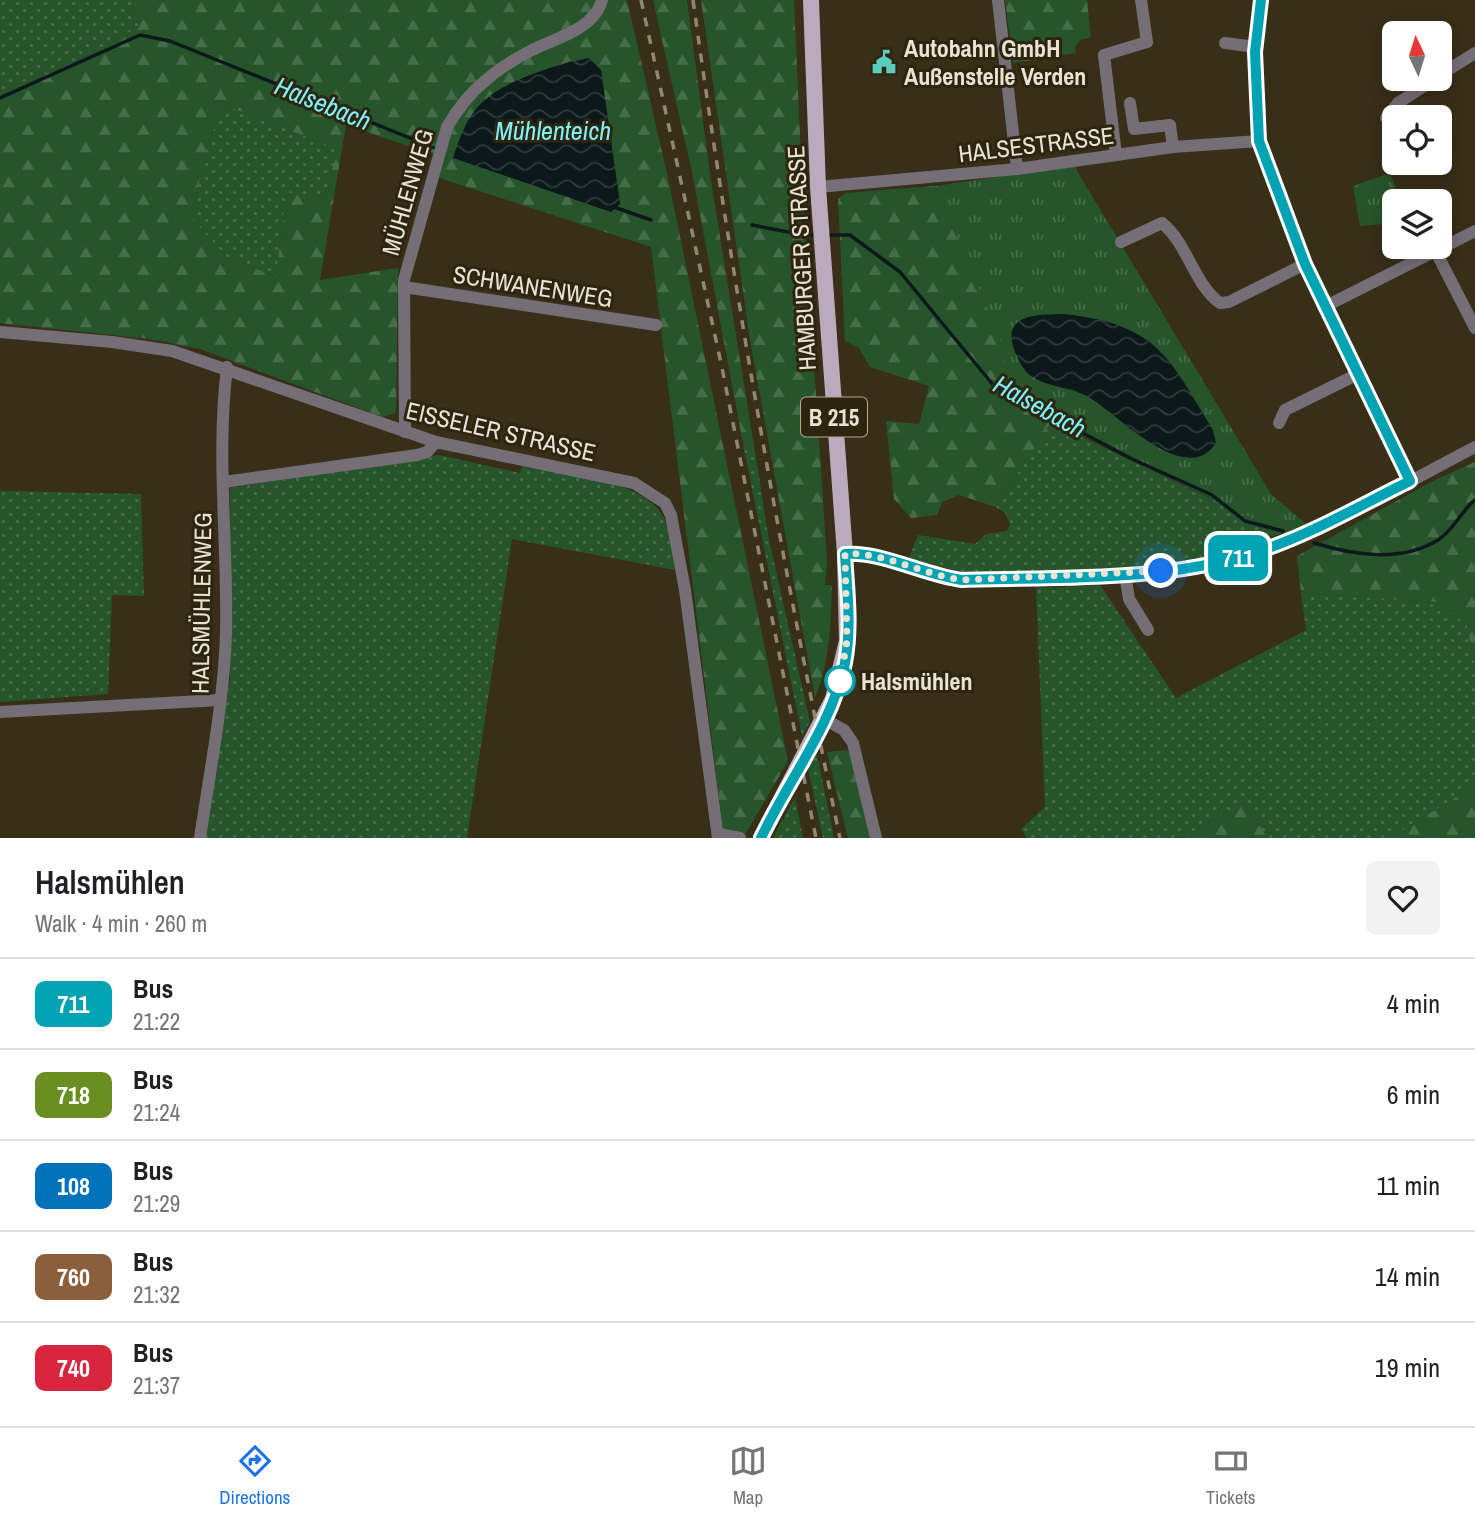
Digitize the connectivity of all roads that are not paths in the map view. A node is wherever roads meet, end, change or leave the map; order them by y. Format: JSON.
{"nodes":[{"id":1,"x":603,"y":0,"type":"edge"},
{"id":2,"x":811,"y":0,"type":"edge"},
{"id":3,"x":998,"y":0,"type":"edge"},
{"id":4,"x":1141,"y":0,"type":"edge"},
{"id":5,"x":1261,"y":0,"type":"edge"},
{"id":6,"x":1225,"y":43,"type":"dead end"},
{"id":7,"x":1256,"y":47,"type":"junction"},
{"id":8,"x":1475,"y":52,"type":"edge"},
{"id":9,"x":1452,"y":67,"type":"edge"},
{"id":10,"x":1416,"y":91,"type":"edge"},
{"id":11,"x":1130,"y":103,"type":"dead end"},
{"id":12,"x":1396,"y":105,"type":"edge"},
{"id":13,"x":1259,"y":141,"type":"junction"},
{"id":14,"x":1173,"y":147,"type":"junction"},
{"id":15,"x":1116,"y":156,"type":"junction"},
{"id":16,"x":1017,"y":169,"type":"junction"},
{"id":17,"x":817,"y":187,"type":"junction"},
{"id":18,"x":1475,"y":230,"type":"edge"},
{"id":19,"x":1121,"y":242,"type":"dead end"},
{"id":20,"x":1452,"y":243,"type":"edge"},
{"id":21,"x":1422,"y":259,"type":"edge"},
{"id":22,"x":1440,"y":259,"type":"edge"},
{"id":23,"x":1305,"y":264,"type":"junction"},
{"id":24,"x":404,"y":287,"type":"junction"},
{"id":25,"x":1326,"y":306,"type":"junction"},
{"id":26,"x":656,"y":325,"type":"dead end"},
{"id":27,"x":1475,"y":328,"type":"edge"},
{"id":28,"x":0,"y":332,"type":"edge"},
{"id":29,"x":227,"y":368,"type":"junction"},
{"id":30,"x":1358,"y":374,"type":"junction"},
{"id":31,"x":1279,"y":423,"type":"dead end"},
{"id":32,"x":405,"y":432,"type":"junction"},
{"id":33,"x":436,"y":442,"type":"junction"},
{"id":34,"x":1475,"y":447,"type":"edge"},
{"id":35,"x":1410,"y":481,"type":"junction"},
{"id":36,"x":224,"y":482,"type":"junction"},
{"id":37,"x":845,"y":554,"type":"junction"},
{"id":38,"x":1125,"y":574,"type":"junction"},
{"id":39,"x":1149,"y":630,"type":"dead end"},
{"id":40,"x":220,"y":700,"type":"junction"},
{"id":41,"x":0,"y":712,"type":"edge"},
{"id":42,"x":824,"y":719,"type":"junction"},
{"id":43,"x":718,"y":836,"type":"edge"},
{"id":44,"x":201,"y":838,"type":"edge"},
{"id":45,"x":740,"y":838,"type":"edge"},
{"id":46,"x":761,"y":838,"type":"edge"},
{"id":47,"x":876,"y":838,"type":"edge"}],
"edges":[{"from":1,"to":24,"type":"street","name":"MÜHLENWEG"},
{"from":2,"to":17,"type":"main road","name":"HAMBURGER STRASSE","number":"B 215"},
{"from":3,"to":16,"type":"street"},
{"from":4,"to":15,"type":"street"},
{"from":5,"to":7,"type":"street"},
{"from":6,"to":7,"type":"street"},
{"from":7,"to":13,"type":"street"},
{"from":8,"to":9,"type":"street"},
{"from":10,"to":12,"type":"street"},
{"from":11,"to":14,"type":"street"},
{"from":13,"to":14,"type":"street","name":"HALSESTRASSE"},
{"from":13,"to":23,"type":"street"},
{"from":14,"to":15,"type":"street","name":"HALSESTRASSE"},
{"from":15,"to":16,"type":"street","name":"HALSESTRASSE"},
{"from":16,"to":17,"type":"street","name":"HALSESTRASSE"},
{"from":17,"to":37,"type":"main road","name":"HAMBURGER STRASSE","number":"B 215"},
{"from":18,"to":20,"type":"street"},
{"from":19,"to":23,"type":"street"},
{"from":21,"to":25,"type":"street"},
{"from":22,"to":27,"type":"street"},
{"from":23,"to":25,"type":"street"},
{"from":24,"to":26,"type":"street","name":"SCHWANENWEG"},
{"from":24,"to":32,"type":"street","name":"MÜHLENWEG"},
{"from":25,"to":30,"type":"street"},
{"from":28,"to":29,"type":"street","name":"EISSELER STRASSE"},
{"from":29,"to":32,"type":"street","name":"EISSELER STRASSE"},
{"from":29,"to":36,"type":"street","name":"HALSMÜHLENWEG"},
{"from":30,"to":31,"type":"street"},
{"from":30,"to":35,"type":"street"},
{"from":32,"to":33,"type":"street","name":"EISSELER STRASSE"},
{"from":33,"to":36,"type":"street"},
{"from":33,"to":43,"type":"street","name":"EISSELER STRASSE"},
{"from":34,"to":35,"type":"street"},
{"from":35,"to":38,"type":"street"},
{"from":36,"to":40,"type":"street","name":"HALSMÜHLENWEG"},
{"from":37,"to":38,"type":"street"},
{"from":37,"to":42,"type":"main road","name":"HAMBURGER STRASSE","number":"B 215"},
{"from":38,"to":39,"type":"street"},
{"from":40,"to":41,"type":"street"},
{"from":40,"to":44,"type":"street","name":"HALSMÜHLENWEG"},
{"from":42,"to":46,"type":"main road","number":"B 215"},
{"from":42,"to":47,"type":"street"},
{"from":43,"to":45,"type":"street","name":"EISSELER STRASSE"}]}
